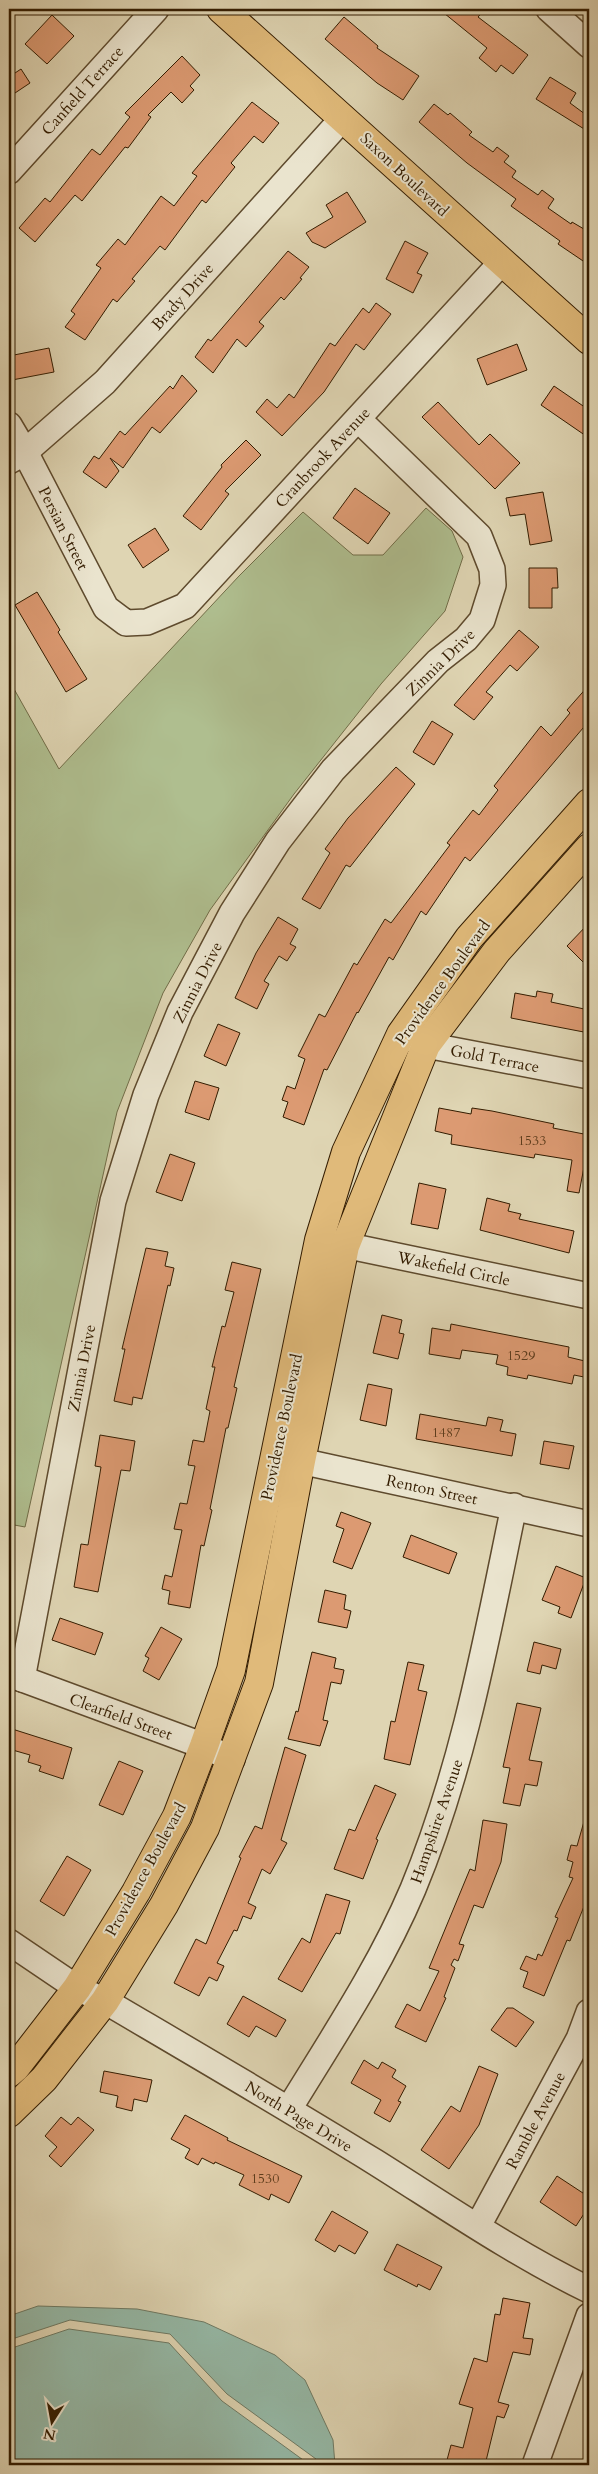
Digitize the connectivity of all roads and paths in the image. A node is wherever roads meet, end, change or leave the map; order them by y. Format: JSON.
{"nodes":[{"id":1,"x":156,"y":9,"type":"edge"},
{"id":2,"x":220,"y":9,"type":"edge"},
{"id":3,"x":549,"y":9,"type":"edge"},
{"id":4,"x":589,"y":45,"type":"edge"},
{"id":5,"x":343,"y":118,"type":"junction"},
{"id":6,"x":9,"y":171,"type":"edge"},
{"id":7,"x":501,"y":263,"type":"junction"},
{"id":8,"x":589,"y":340,"type":"edge"},
{"id":9,"x":358,"y":419,"type":"junction"},
{"id":10,"x":9,"y":426,"type":"edge"},
{"id":11,"x":17,"y":456,"type":"edge"},
{"id":12,"x":126,"y":623,"type":"joint"},
{"id":13,"x":589,"y":803,"type":"edge"},
{"id":14,"x":589,"y":848,"type":"edge"},
{"id":15,"x":414,"y":1039,"type":"junction"},
{"id":16,"x":589,"y":1076,"type":"edge"},
{"id":17,"x":319,"y":1240,"type":"junction"},
{"id":18,"x":345,"y":1246,"type":"junction"},
{"id":19,"x":589,"y":1296,"type":"edge"},
{"id":20,"x":288,"y":1458,"type":"junction"},
{"id":21,"x":514,"y":1506,"type":"junction"},
{"id":22,"x":589,"y":1524,"type":"edge"},
{"id":23,"x":15,"y":1677,"type":"edge"},
{"id":24,"x":204,"y":1746,"type":"junction"},
{"id":25,"x":232,"y":1759,"type":"junction"},
{"id":26,"x":9,"y":1942,"type":"edge"},
{"id":27,"x":77,"y":1988,"type":"junction"},
{"id":28,"x":105,"y":2001,"type":"junction"},
{"id":29,"x":589,"y":2012,"type":"edge"},
{"id":30,"x":584,"y":2041,"type":"edge"},
{"id":31,"x":9,"y":2073,"type":"edge"},
{"id":32,"x":289,"y":2109,"type":"junction"},
{"id":33,"x":9,"y":2113,"type":"edge"},
{"id":34,"x":478,"y":2226,"type":"junction"},
{"id":35,"x":589,"y":2290,"type":"edge"},
{"id":36,"x":589,"y":2316,"type":"edge"},
{"id":37,"x":535,"y":2465,"type":"edge"}],
"edges":[{"from":1,"to":6,"type":"street","name":"Canfield Terrace"},
{"from":2,"to":5,"type":"main road","name":"Saxon Boulevard"},
{"from":3,"to":4,"type":"street"},
{"from":5,"to":7,"type":"main road","name":"Saxon Boulevard"},
{"from":5,"to":11,"type":"street","name":"Brady Drive"},
{"from":7,"to":8,"type":"main road","name":"Saxon Boulevard"},
{"from":7,"to":9,"type":"street","name":"Cranbrook Avenue"},
{"from":9,"to":12,"type":"street","name":"Cranbrook Avenue"},
{"from":9,"to":23,"type":"street","name":"Zinnia Drive"},
{"from":10,"to":11,"type":"street","name":"Persian Street"},
{"from":11,"to":12,"type":"street","name":"Persian Street"},
{"from":13,"to":15,"type":"main road","name":"Providence Boulevard"},
{"from":14,"to":15,"type":"main road","name":"Providence Boulevard"},
{"from":15,"to":16,"type":"street","name":"Gold Terrace"},
{"from":15,"to":17,"type":"main road","name":"Providence Boulevard"},
{"from":15,"to":18,"type":"main road","name":"Providence Boulevard"},
{"from":17,"to":18,"type":"street","name":"Wakefield Circle"},
{"from":17,"to":20,"type":"main road","name":"Providence Boulevard"},
{"from":18,"to":19,"type":"street","name":"Wakefield Circle"},
{"from":18,"to":20,"type":"main road","name":"Providence Boulevard"},
{"from":20,"to":21,"type":"street","name":"Renton Street"},
{"from":20,"to":24,"type":"main road","name":"Providence Boulevard"},
{"from":20,"to":25,"type":"main road","name":"Providence Boulevard"},
{"from":21,"to":22,"type":"street","name":"Renton Street"},
{"from":21,"to":32,"type":"street","name":"Hampshire Avenue"},
{"from":23,"to":24,"type":"street","name":"Clearfield Street"},
{"from":24,"to":25,"type":"street","name":"Clearfield Street"},
{"from":24,"to":27,"type":"main road","name":"Providence Boulevard"},
{"from":25,"to":28,"type":"main road","name":"Providence Boulevard"},
{"from":26,"to":27,"type":"street","name":"North Page Drive"},
{"from":27,"to":28,"type":"street","name":"North Page Drive"},
{"from":27,"to":31,"type":"main road","name":"Providence Boulevard"},
{"from":28,"to":32,"type":"street","name":"North Page Drive"},
{"from":28,"to":33,"type":"main road","name":"Providence Boulevard"},
{"from":29,"to":30,"type":"street","name":"Ramble Avenue"},
{"from":30,"to":34,"type":"street","name":"Ramble Avenue"},
{"from":32,"to":34,"type":"street","name":"North Page Drive"},
{"from":34,"to":35,"type":"street","name":"North Page Drive"},
{"from":36,"to":37,"type":"street"}]}
